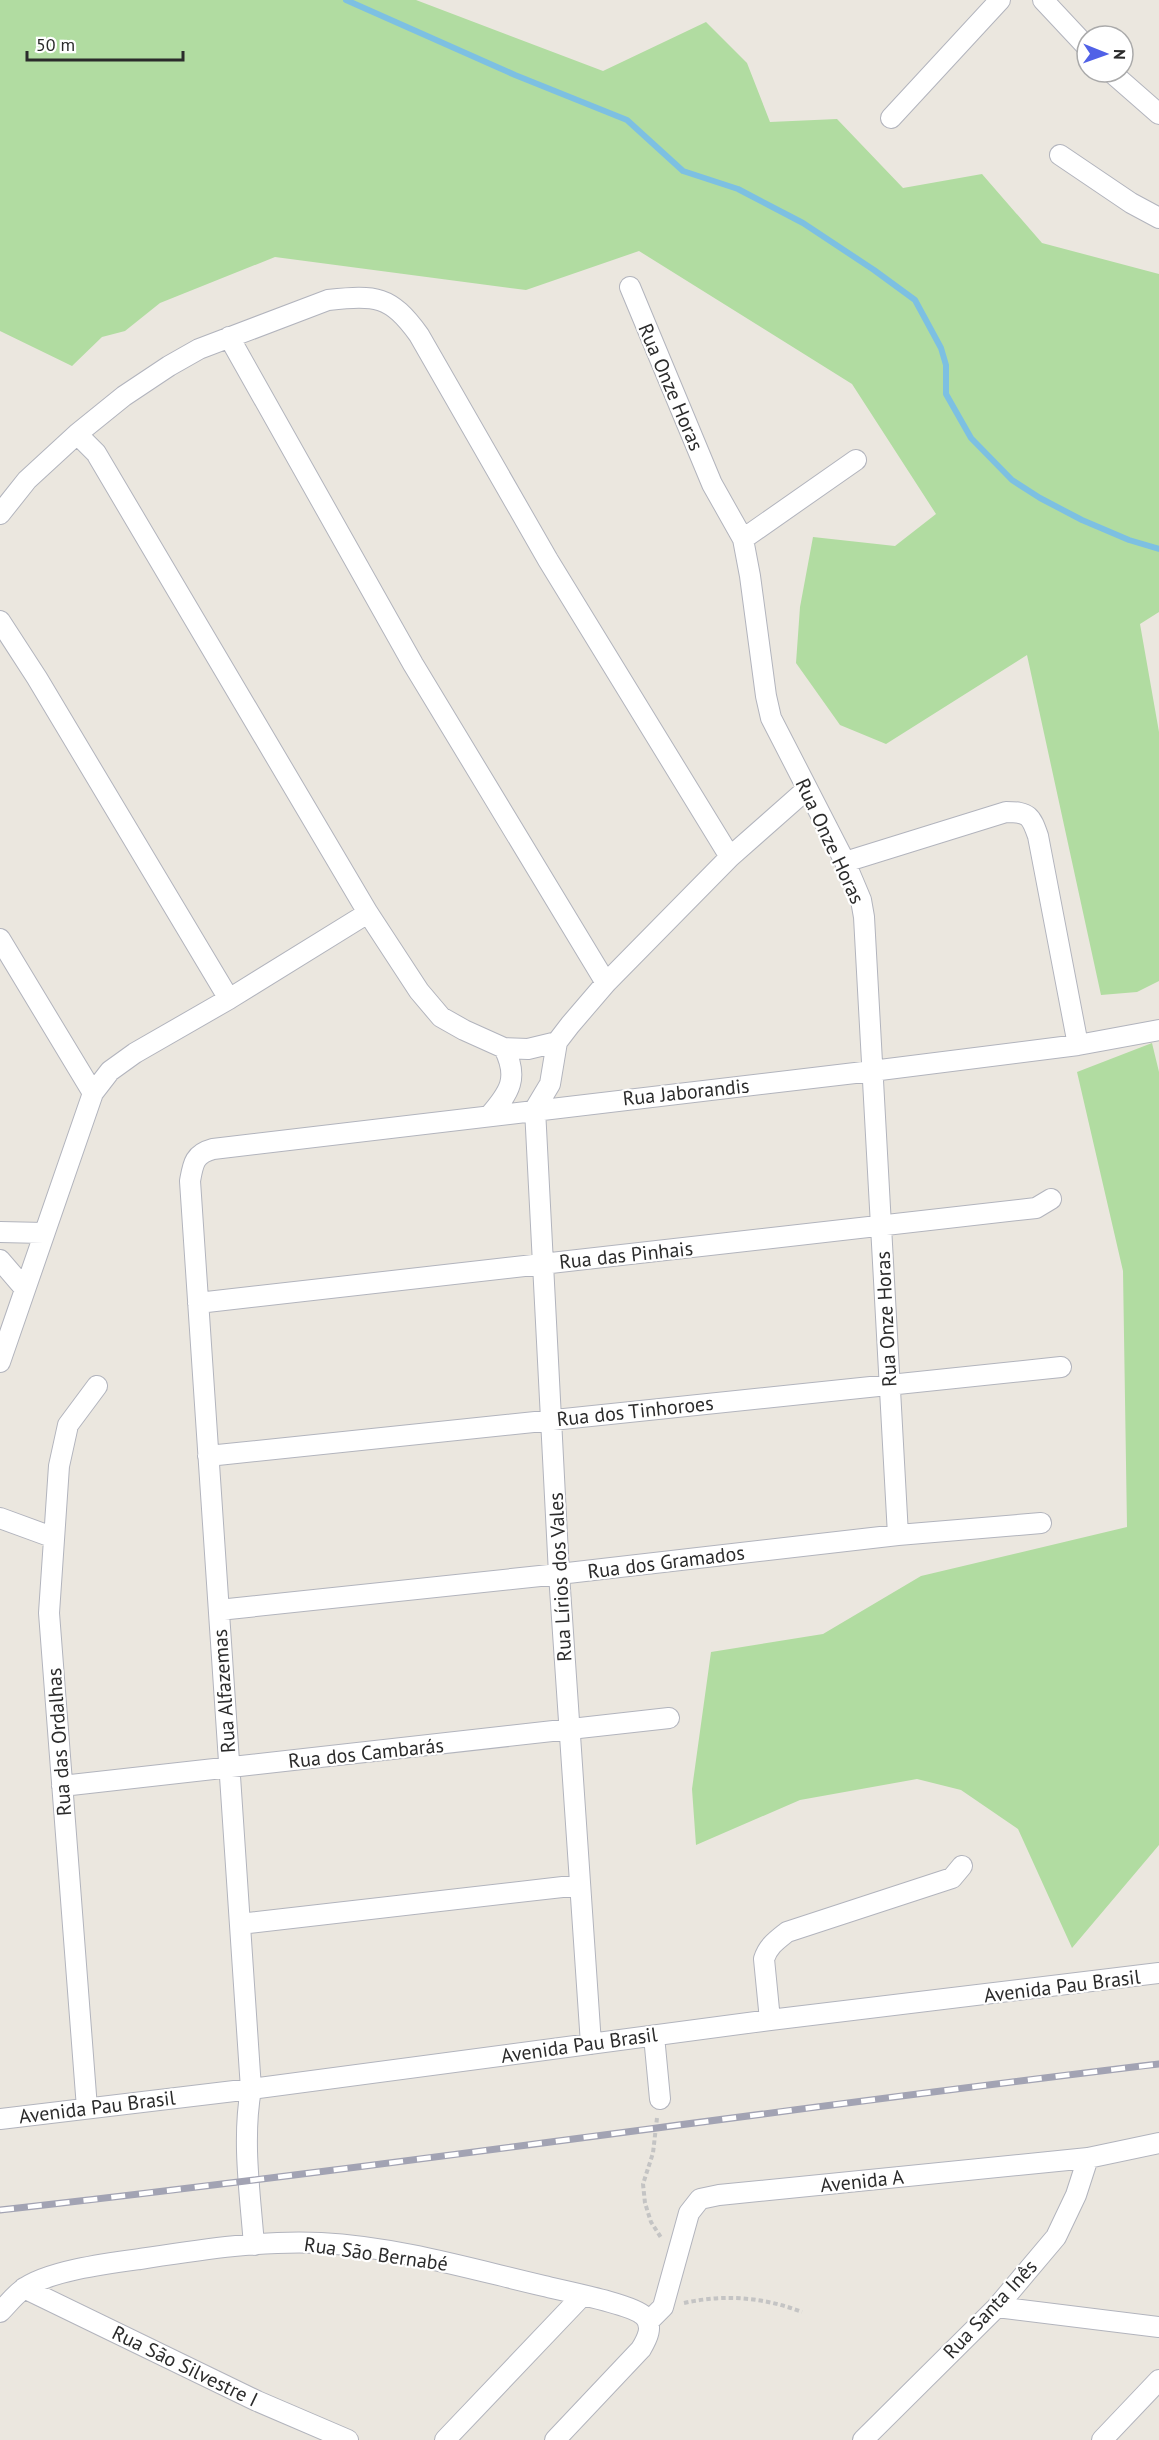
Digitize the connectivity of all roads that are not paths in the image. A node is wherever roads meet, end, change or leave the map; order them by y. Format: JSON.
{"nodes":[{"id":1,"x":1000,"y":0,"type":"edge"},
{"id":2,"x":1042,"y":0,"type":"edge"},
{"id":3,"x":1075,"y":34,"type":"edge"},
{"id":4,"x":1125,"y":84,"type":"edge"},
{"id":5,"x":1159,"y":114,"type":"edge"},
{"id":6,"x":891,"y":118,"type":"dead end"},
{"id":7,"x":1060,"y":154,"type":"dead end"},
{"id":8,"x":1159,"y":218,"type":"edge"},
{"id":9,"x":630,"y":287,"type":"dead end"},
{"id":10,"x":229,"y":337,"type":"junction"},
{"id":11,"x":76,"y":434,"type":"junction"},
{"id":12,"x":856,"y":460,"type":"dead end"},
{"id":13,"x":0,"y":514,"type":"edge"},
{"id":14,"x":743,"y":539,"type":"junction"},
{"id":15,"x":0,"y":621,"type":"edge"},
{"id":16,"x":807,"y":789,"type":"junction"},
{"id":17,"x":730,"y":857,"type":"junction"},
{"id":18,"x":845,"y":862,"type":"junction"},
{"id":19,"x":368,"y":914,"type":"junction"},
{"id":20,"x":0,"y":939,"type":"edge"},
{"id":21,"x":606,"y":983,"type":"junction"},
{"id":22,"x":229,"y":999,"type":"junction"},
{"id":23,"x":1159,"y":1030,"type":"edge"},
{"id":24,"x":556,"y":1042,"type":"junction"},
{"id":25,"x":1078,"y":1045,"type":"junction"},
{"id":26,"x":504,"y":1048,"type":"junction"},
{"id":27,"x":872,"y":1071,"type":"junction"},
{"id":28,"x":93,"y":1093,"type":"junction"},
{"id":29,"x":535,"y":1109,"type":"junction"},
{"id":30,"x":489,"y":1116,"type":"junction"},
{"id":31,"x":213,"y":1149,"type":"joint"},
{"id":32,"x":1051,"y":1199,"type":"dead end"},
{"id":33,"x":881,"y":1226,"type":"junction"},
{"id":34,"x":0,"y":1232,"type":"edge"},
{"id":35,"x":44,"y":1233,"type":"junction"},
{"id":36,"x":0,"y":1260,"type":"edge"},
{"id":37,"x":543,"y":1264,"type":"junction"},
{"id":38,"x":26,"y":1289,"type":"junction"},
{"id":39,"x":198,"y":1303,"type":"junction"},
{"id":40,"x":0,"y":1362,"type":"edge"},
{"id":41,"x":1061,"y":1367,"type":"dead end"},
{"id":42,"x":890,"y":1385,"type":"junction"},
{"id":43,"x":97,"y":1386,"type":"dead end"},
{"id":44,"x":551,"y":1420,"type":"junction"},
{"id":45,"x":208,"y":1456,"type":"junction"},
{"id":46,"x":0,"y":1518,"type":"edge"},
{"id":47,"x":1041,"y":1523,"type":"dead end"},
{"id":48,"x":898,"y":1535,"type":"junction"},
{"id":49,"x":52,"y":1537,"type":"junction"},
{"id":50,"x":559,"y":1574,"type":"junction"},
{"id":51,"x":219,"y":1610,"type":"junction"},
{"id":52,"x":669,"y":1719,"type":"dead end"},
{"id":53,"x":569,"y":1730,"type":"junction"},
{"id":54,"x":230,"y":1768,"type":"junction"},
{"id":55,"x":62,"y":1786,"type":"junction"},
{"id":56,"x":962,"y":1866,"type":"dead end"},
{"id":57,"x":580,"y":1885,"type":"junction"},
{"id":58,"x":240,"y":1924,"type":"junction"},
{"id":59,"x":1159,"y":1973,"type":"edge"},
{"id":60,"x":770,"y":2020,"type":"junction"},
{"id":61,"x":654,"y":2036,"type":"junction"},
{"id":62,"x":591,"y":2044,"type":"junction"},
{"id":63,"x":251,"y":2089,"type":"junction"},
{"id":64,"x":660,"y":2099,"type":"road end"},
{"id":65,"x":87,"y":2108,"type":"junction"},
{"id":66,"x":0,"y":2119,"type":"edge"},
{"id":67,"x":1159,"y":2143,"type":"edge"},
{"id":68,"x":1088,"y":2158,"type":"junction"},
{"id":69,"x":254,"y":2245,"type":"junction"},
{"id":70,"x":24,"y":2288,"type":"junction"},
{"id":71,"x":583,"y":2295,"type":"junction"},
{"id":72,"x":997,"y":2307,"type":"junction"},
{"id":73,"x":0,"y":2312,"type":"edge"},
{"id":74,"x":648,"y":2322,"type":"junction"},
{"id":75,"x":1159,"y":2327,"type":"edge"},
{"id":76,"x":1159,"y":2380,"type":"edge"},
{"id":77,"x":348,"y":2440,"type":"edge"},
{"id":78,"x":444,"y":2440,"type":"edge"},
{"id":79,"x":555,"y":2440,"type":"edge"},
{"id":80,"x":862,"y":2440,"type":"edge"},
{"id":81,"x":1102,"y":2440,"type":"edge"}],
"edges":[{"from":1,"to":6,"type":"street"},
{"from":2,"to":3,"type":"street"},
{"from":4,"to":5,"type":"street"},
{"from":7,"to":8,"type":"street"},
{"from":9,"to":14,"type":"street","name":"Rua Onze Horas"},
{"from":10,"to":11,"type":"street"},
{"from":10,"to":17,"type":"street"},
{"from":10,"to":21,"type":"street"},
{"from":11,"to":13,"type":"street"},
{"from":11,"to":19,"type":"street"},
{"from":12,"to":14,"type":"street"},
{"from":14,"to":16,"type":"street","name":"Rua Onze Horas"},
{"from":15,"to":22,"type":"street"},
{"from":16,"to":17,"type":"street"},
{"from":16,"to":18,"type":"street","name":"Rua Onze Horas"},
{"from":17,"to":21,"type":"street"},
{"from":18,"to":25,"type":"street"},
{"from":18,"to":27,"type":"street","name":"Rua Onze Horas"},
{"from":19,"to":22,"type":"street"},
{"from":19,"to":26,"type":"street"},
{"from":20,"to":28,"type":"street"},
{"from":21,"to":24,"type":"street"},
{"from":22,"to":28,"type":"street"},
{"from":23,"to":25,"type":"street","name":"Rua Jaborandis"},
{"from":24,"to":26,"type":"street"},
{"from":24,"to":29,"type":"street"},
{"from":25,"to":27,"type":"street","name":"Rua Jaborandis"},
{"from":26,"to":30,"type":"street"},
{"from":27,"to":29,"type":"street","name":"Rua Jaborandis"},
{"from":27,"to":33,"type":"street","name":"Rua Onze Horas"},
{"from":28,"to":35,"type":"street"},
{"from":29,"to":30,"type":"street","name":"Rua Jaborandis"},
{"from":29,"to":37,"type":"street","name":"Rua Lírios dos Vales"},
{"from":30,"to":31,"type":"street","name":"Rua Jaborandis"},
{"from":31,"to":39,"type":"street","name":"Rua Alfazemas"},
{"from":32,"to":33,"type":"street","name":"Rua das Pinhais"},
{"from":33,"to":37,"type":"street","name":"Rua das Pinhais"},
{"from":33,"to":42,"type":"street","name":"Rua Onze Horas"},
{"from":34,"to":35,"type":"street"},
{"from":35,"to":38,"type":"street"},
{"from":36,"to":38,"type":"street"},
{"from":37,"to":39,"type":"street","name":"Rua das Pinhais"},
{"from":37,"to":44,"type":"street","name":"Rua Lírios dos Vales"},
{"from":38,"to":40,"type":"street"},
{"from":39,"to":45,"type":"street","name":"Rua Alfazemas"},
{"from":41,"to":42,"type":"street","name":"Rua dos Tinhoroes"},
{"from":42,"to":44,"type":"street","name":"Rua dos Tinhoroes"},
{"from":42,"to":48,"type":"street","name":"Rua Onze Horas"},
{"from":43,"to":49,"type":"street","name":"Rua das Ordalhas"},
{"from":44,"to":45,"type":"street","name":"Rua dos Tinhoroes"},
{"from":44,"to":50,"type":"street","name":"Rua Lírios dos Vales"},
{"from":45,"to":51,"type":"street","name":"Rua Alfazemas"},
{"from":46,"to":49,"type":"street"},
{"from":47,"to":48,"type":"street","name":"Rua dos Gramados"},
{"from":48,"to":50,"type":"street","name":"Rua dos Gramados"},
{"from":49,"to":55,"type":"street","name":"Rua das Ordalhas"},
{"from":50,"to":51,"type":"street","name":"Rua dos Gramados"},
{"from":50,"to":53,"type":"street","name":"Rua Lírios dos Vales"},
{"from":51,"to":54,"type":"street","name":"Rua Alfazemas"},
{"from":52,"to":53,"type":"street","name":"Rua dos Cambarás"},
{"from":53,"to":54,"type":"street","name":"Rua dos Cambarás"},
{"from":53,"to":57,"type":"street","name":"Rua Lírios dos Vales"},
{"from":54,"to":55,"type":"street","name":"Rua dos Cambarás"},
{"from":54,"to":58,"type":"street","name":"Rua Alfazemas"},
{"from":55,"to":65,"type":"street","name":"Rua das Ordalhas"},
{"from":56,"to":60,"type":"street"},
{"from":57,"to":58,"type":"street"},
{"from":57,"to":62,"type":"street","name":"Rua Lírios dos Vales"},
{"from":58,"to":63,"type":"street","name":"Rua Alfazemas"},
{"from":59,"to":60,"type":"street","name":"Avenida Pau Brasil"},
{"from":60,"to":61,"type":"street","name":"Avenida Pau Brasil"},
{"from":61,"to":62,"type":"street","name":"Avenida Pau Brasil"},
{"from":61,"to":64,"type":"street"},
{"from":62,"to":63,"type":"street","name":"Avenida Pau Brasil"},
{"from":63,"to":65,"type":"street","name":"Avenida Pau Brasil"},
{"from":63,"to":69,"type":"street","name":"Rua Alfazemas"},
{"from":65,"to":66,"type":"street","name":"Avenida Pau Brasil"},
{"from":67,"to":68,"type":"street","name":"Avenida A"},
{"from":68,"to":72,"type":"street","name":"Rua Santa Inês"},
{"from":68,"to":74,"type":"street","name":"Avenida A"},
{"from":69,"to":70,"type":"street","name":"Rua São Bernabé"},
{"from":69,"to":71,"type":"street","name":"Rua São Bernabé"},
{"from":70,"to":73,"type":"street","name":"Rua São Bernabé"},
{"from":70,"to":77,"type":"street","name":"Rua São Silvestre I"},
{"from":71,"to":74,"type":"street","name":"Rua São Bernabé"},
{"from":71,"to":78,"type":"street"},
{"from":72,"to":75,"type":"street"},
{"from":72,"to":80,"type":"street","name":"Rua Santa Inês"},
{"from":74,"to":79,"type":"street"},
{"from":76,"to":81,"type":"street"}]}
